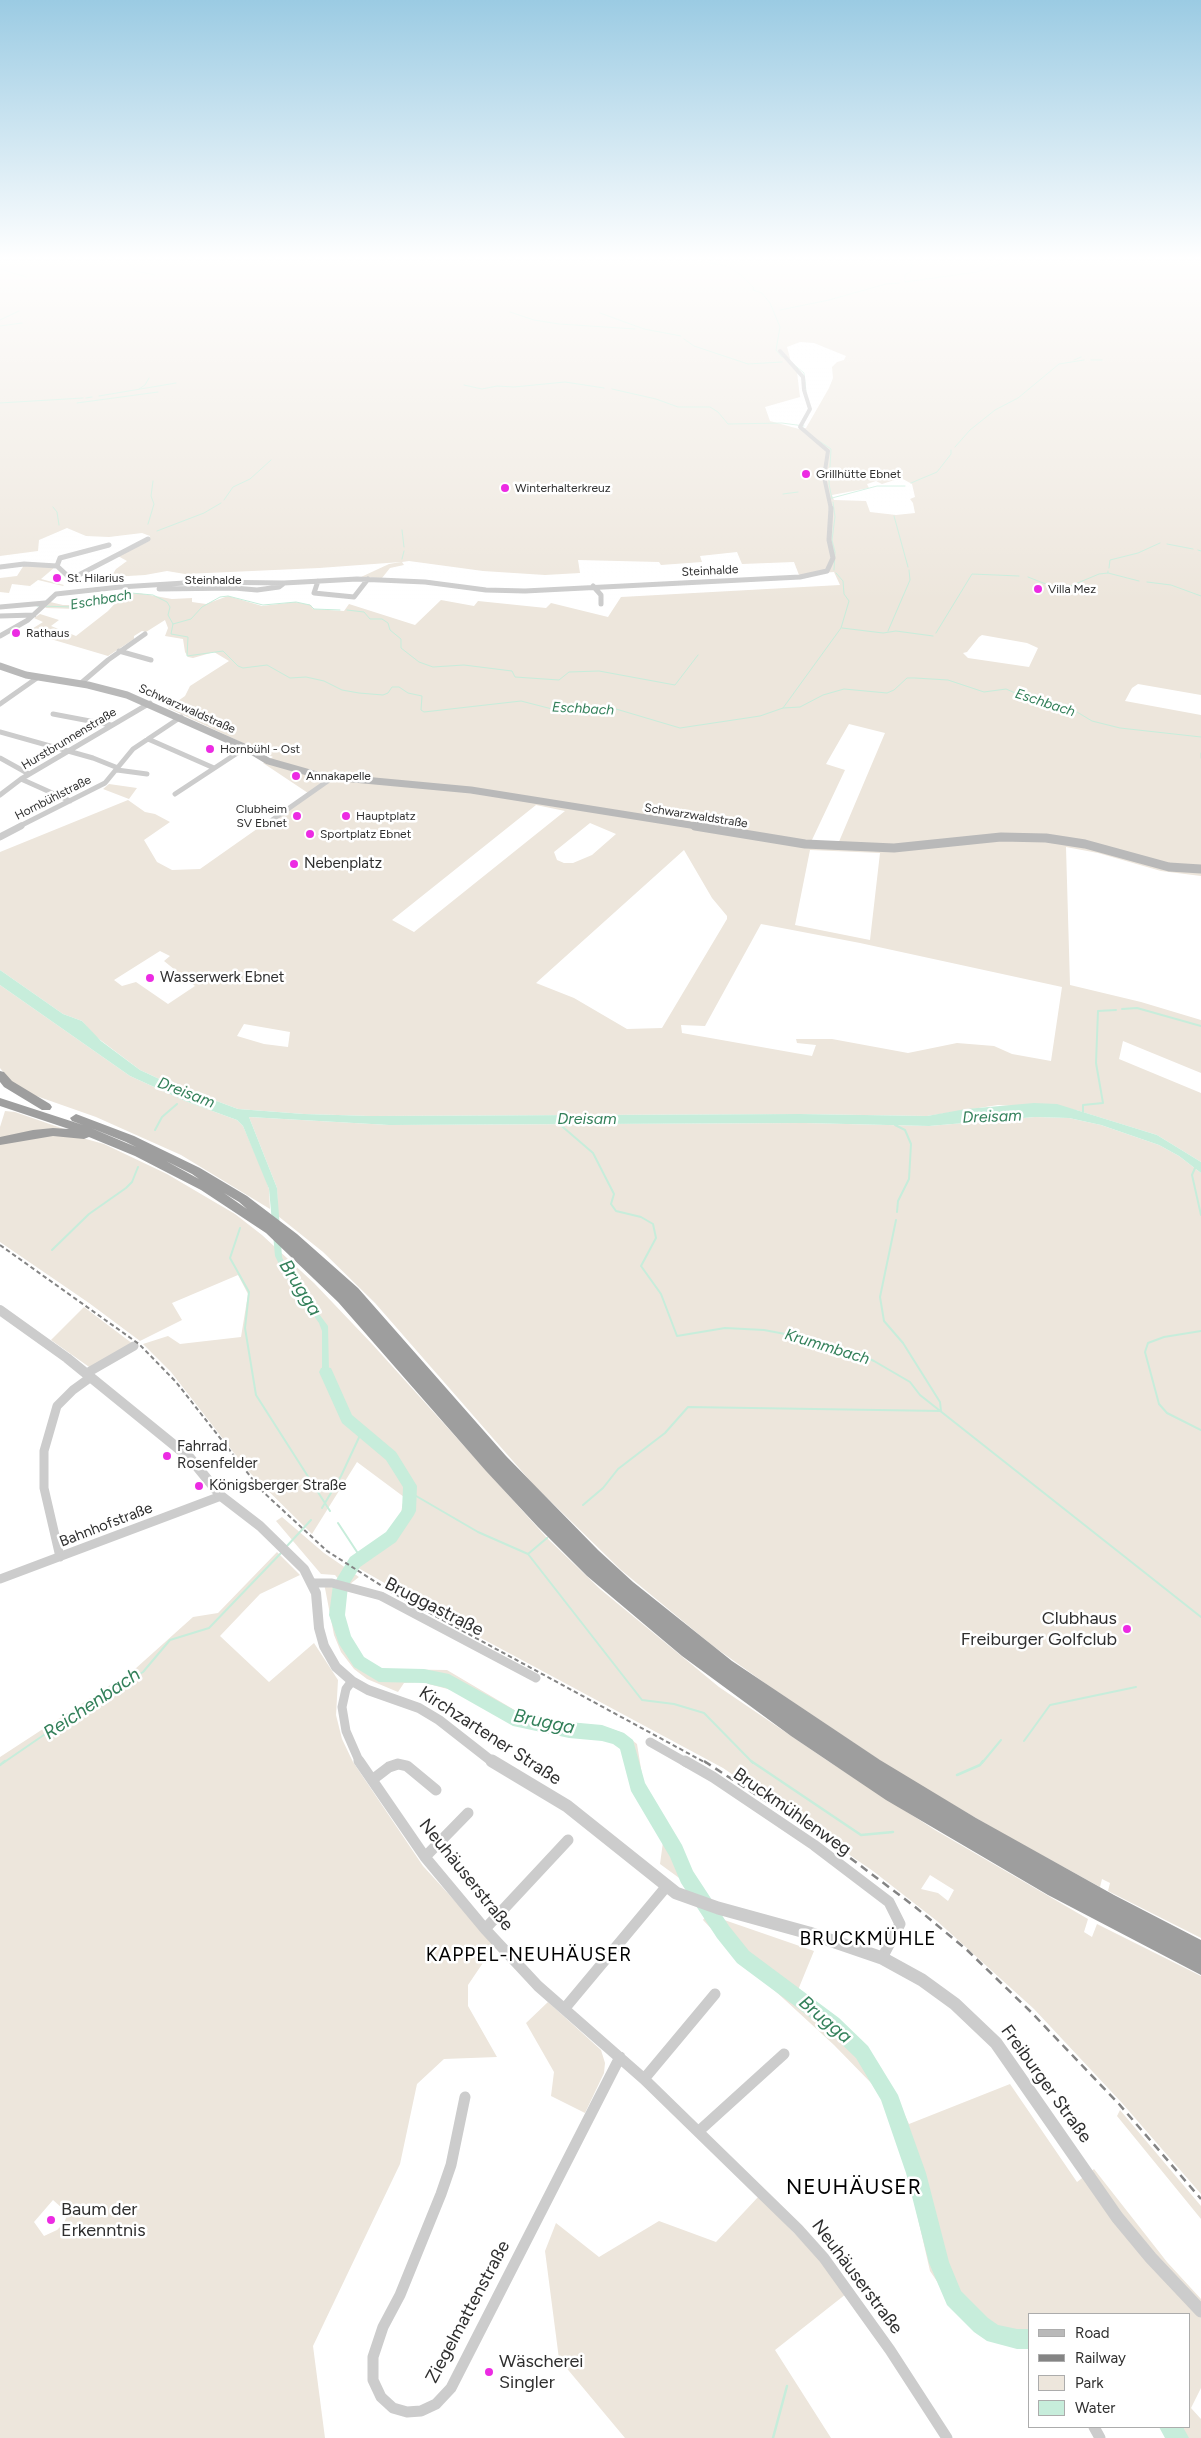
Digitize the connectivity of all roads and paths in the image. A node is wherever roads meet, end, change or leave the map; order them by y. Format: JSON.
{"nodes":[{"id":1,"x":802,"y":375,"type":"edge"},
{"id":2,"x":148,"y":539,"type":"dead end"},
{"id":3,"x":109,"y":545,"type":"dead end"},
{"id":4,"x":0,"y":566,"type":"edge"},
{"id":5,"x":57,"y":566,"type":"junction"},
{"id":6,"x":71,"y":579,"type":"junction"},
{"id":7,"x":368,"y":580,"type":"junction"},
{"id":8,"x":318,"y":581,"type":"junction"},
{"id":9,"x":594,"y":588,"type":"junction"},
{"id":10,"x":66,"y":592,"type":"junction"},
{"id":11,"x":602,"y":604,"type":"dead end"},
{"id":12,"x":44,"y":605,"type":"junction"},
{"id":13,"x":0,"y":607,"type":"edge"},
{"id":14,"x":0,"y":616,"type":"edge"},
{"id":15,"x":34,"y":616,"type":"junction"},
{"id":16,"x":145,"y":634,"type":"dead end"},
{"id":17,"x":0,"y":636,"type":"edge"},
{"id":18,"x":119,"y":651,"type":"junction"},
{"id":19,"x":151,"y":660,"type":"dead end"},
{"id":20,"x":0,"y":666,"type":"edge"},
{"id":21,"x":37,"y":678,"type":"junction"},
{"id":22,"x":80,"y":684,"type":"junction"},
{"id":23,"x":150,"y":703,"type":"junction"},
{"id":24,"x":0,"y":704,"type":"edge"},
{"id":25,"x":53,"y":714,"type":"dead end"},
{"id":26,"x":181,"y":717,"type":"junction"},
{"id":27,"x":111,"y":725,"type":"junction"},
{"id":28,"x":0,"y":732,"type":"edge"},
{"id":29,"x":148,"y":739,"type":"junction"},
{"id":30,"x":246,"y":748,"type":"junction"},
{"id":31,"x":68,"y":750,"type":"junction"},
{"id":32,"x":0,"y":758,"type":"edge"},
{"id":33,"x":214,"y":768,"type":"junction"},
{"id":34,"x":117,"y":769,"type":"junction"},
{"id":35,"x":29,"y":774,"type":"junction"},
{"id":36,"x":147,"y":774,"type":"dead end"},
{"id":37,"x":332,"y":778,"type":"junction"},
{"id":38,"x":21,"y":779,"type":"junction"},
{"id":39,"x":175,"y":794,"type":"dead end"},
{"id":40,"x":0,"y":795,"type":"edge"},
{"id":41,"x":70,"y":801,"type":"junction"},
{"id":42,"x":265,"y":825,"type":"dead end"},
{"id":43,"x":0,"y":837,"type":"edge"},
{"id":44,"x":1201,"y":869,"type":"edge"},
{"id":45,"x":0,"y":1075,"type":"edge"},
{"id":46,"x":0,"y":1093,"type":"edge"},
{"id":47,"x":0,"y":1102,"type":"edge"},
{"id":48,"x":46,"y":1107,"type":"junction"},
{"id":49,"x":0,"y":1141,"type":"edge"},
{"id":50,"x":112,"y":1141,"type":"junction"},
{"id":51,"x":261,"y":1218,"type":"junction"},
{"id":52,"x":288,"y":1239,"type":"junction"},
{"id":53,"x":0,"y":1310,"type":"edge"},
{"id":54,"x":134,"y":1346,"type":"dead end"},
{"id":55,"x":89,"y":1375,"type":"junction"},
{"id":56,"x":221,"y":1496,"type":"junction"},
{"id":57,"x":60,"y":1557,"type":"junction"},
{"id":58,"x":0,"y":1580,"type":"edge"},
{"id":59,"x":313,"y":1583,"type":"junction"},
{"id":60,"x":536,"y":1678,"type":"dead end"},
{"id":61,"x":352,"y":1681,"type":"junction"},
{"id":62,"x":650,"y":1742,"type":"dead end"},
{"id":63,"x":372,"y":1780,"type":"junction"},
{"id":64,"x":436,"y":1790,"type":"dead end"},
{"id":65,"x":468,"y":1813,"type":"dead end"},
{"id":66,"x":568,"y":1840,"type":"dead end"},
{"id":67,"x":425,"y":1857,"type":"junction"},
{"id":68,"x":666,"y":1887,"type":"junction"},
{"id":69,"x":682,"y":1895,"type":"joint"},
{"id":70,"x":700,"y":1902,"type":"joint"},
{"id":71,"x":485,"y":1929,"type":"junction"},
{"id":72,"x":1201,"y":1949,"type":"edge"},
{"id":73,"x":882,"y":1958,"type":"junction"},
{"id":74,"x":1201,"y":1966,"type":"edge"},
{"id":75,"x":715,"y":1994,"type":"dead end"},
{"id":76,"x":565,"y":2008,"type":"junction"},
{"id":77,"x":784,"y":2054,"type":"dead end"},
{"id":78,"x":620,"y":2057,"type":"junction"},
{"id":79,"x":644,"y":2079,"type":"junction"},
{"id":80,"x":465,"y":2097,"type":"dead end"},
{"id":81,"x":700,"y":2131,"type":"junction"},
{"id":82,"x":1201,"y":2311,"type":"edge"},
{"id":83,"x":947,"y":2438,"type":"edge"}],
"edges":[{"from":1,"to":9,"type":"street","name":"Steinhalde"},
{"from":2,"to":6,"type":"street"},
{"from":3,"to":5,"type":"street"},
{"from":4,"to":5,"type":"street"},
{"from":5,"to":6,"type":"street"},
{"from":6,"to":10,"type":"street"},
{"from":7,"to":8,"type":"street","name":"Steinhalde"},
{"from":7,"to":8,"type":"street"},
{"from":7,"to":9,"type":"street","name":"Steinhalde"},
{"from":8,"to":10,"type":"street","name":"Steinhalde"},
{"from":9,"to":11,"type":"street"},
{"from":10,"to":12,"type":"street","name":"Steinhalde"},
{"from":12,"to":13,"type":"street"},
{"from":12,"to":15,"type":"street","name":"Steinhalde"},
{"from":14,"to":15,"type":"street"},
{"from":15,"to":17,"type":"street","name":"Steinhalde"},
{"from":16,"to":18,"type":"street"},
{"from":18,"to":19,"type":"street"},
{"from":18,"to":22,"type":"street"},
{"from":20,"to":21,"type":"main road","name":"Schwarzwaldstraße"},
{"from":21,"to":22,"type":"main road","name":"Schwarzwaldstraße"},
{"from":21,"to":24,"type":"street"},
{"from":22,"to":23,"type":"main road","name":"Schwarzwaldstraße"},
{"from":23,"to":26,"type":"main road","name":"Schwarzwaldstraße"},
{"from":23,"to":27,"type":"street","name":"Hurstbrunnenstraße"},
{"from":25,"to":27,"type":"street"},
{"from":26,"to":29,"type":"street","name":"Hornbühlstraße"},
{"from":26,"to":30,"type":"main road","name":"Schwarzwaldstraße"},
{"from":27,"to":31,"type":"street","name":"Hurstbrunnenstraße"},
{"from":28,"to":31,"type":"street"},
{"from":29,"to":33,"type":"street"},
{"from":29,"to":34,"type":"street","name":"Hornbühlstraße"},
{"from":30,"to":33,"type":"street"},
{"from":30,"to":37,"type":"main road","name":"Schwarzwaldstraße"},
{"from":31,"to":34,"type":"street"},
{"from":31,"to":35,"type":"street","name":"Hurstbrunnenstraße"},
{"from":32,"to":35,"type":"street"},
{"from":33,"to":39,"type":"street"},
{"from":34,"to":36,"type":"street"},
{"from":34,"to":41,"type":"street","name":"Hornbühlstraße"},
{"from":35,"to":38,"type":"street","name":"Hurstbrunnenstraße"},
{"from":37,"to":42,"type":"street"},
{"from":37,"to":44,"type":"main road","name":"Schwarzwaldstraße"},
{"from":38,"to":40,"type":"street","name":"Hurstbrunnenstraße"},
{"from":38,"to":41,"type":"street"},
{"from":41,"to":43,"type":"street","name":"Hornbühlstraße"},
{"from":45,"to":48,"type":"highway"},
{"from":46,"to":48,"type":"highway"},
{"from":47,"to":50,"type":"highway"},
{"from":48,"to":51,"type":"highway"},
{"from":49,"to":50,"type":"highway"},
{"from":50,"to":51,"type":"highway"},
{"from":51,"to":52,"type":"highway"},
{"from":52,"to":72,"type":"highway"},
{"from":52,"to":74,"type":"highway"},
{"from":53,"to":55,"type":"street","name":"Kirchzartener Straße"},
{"from":54,"to":55,"type":"street"},
{"from":55,"to":56,"type":"street","name":"Kirchzartener Straße"},
{"from":55,"to":57,"type":"street"},
{"from":56,"to":57,"type":"street","name":"Bahnhofstraße"},
{"from":56,"to":59,"type":"street","name":"Kirchzartener Straße"},
{"from":57,"to":58,"type":"street","name":"Bahnhofstraße"},
{"from":59,"to":60,"type":"street","name":"Bruggastraße"},
{"from":59,"to":61,"type":"street","name":"Kirchzartener Straße"},
{"from":61,"to":63,"type":"street","name":"Neuhäuserstraße"},
{"from":61,"to":68,"type":"street","name":"Kirchzartener Straße"},
{"from":62,"to":73,"type":"street","name":"Bruckmühlenweg"},
{"from":63,"to":64,"type":"street"},
{"from":63,"to":67,"type":"street","name":"Neuhäuserstraße"},
{"from":65,"to":67,"type":"street"},
{"from":66,"to":71,"type":"street"},
{"from":67,"to":71,"type":"street","name":"Neuhäuserstraße"},
{"from":68,"to":69,"type":"street","name":"Kirchzartener Straße"},
{"from":68,"to":76,"type":"street"},
{"from":69,"to":70,"type":"street","name":"Kirchzartener Straße"},
{"from":70,"to":73,"type":"street","name":"Freiburger Straße"},
{"from":71,"to":76,"type":"street","name":"Neuhäuserstraße"},
{"from":73,"to":82,"type":"street","name":"Freiburger Straße"},
{"from":75,"to":79,"type":"street"},
{"from":76,"to":78,"type":"street","name":"Neuhäuserstraße"},
{"from":77,"to":81,"type":"street"},
{"from":78,"to":79,"type":"street","name":"Neuhäuserstraße"},
{"from":78,"to":80,"type":"street","name":"Ziegelmattenstraße"},
{"from":79,"to":81,"type":"street","name":"Neuhäuserstraße"},
{"from":81,"to":83,"type":"street","name":"Neuhäuserstraße"}]}
